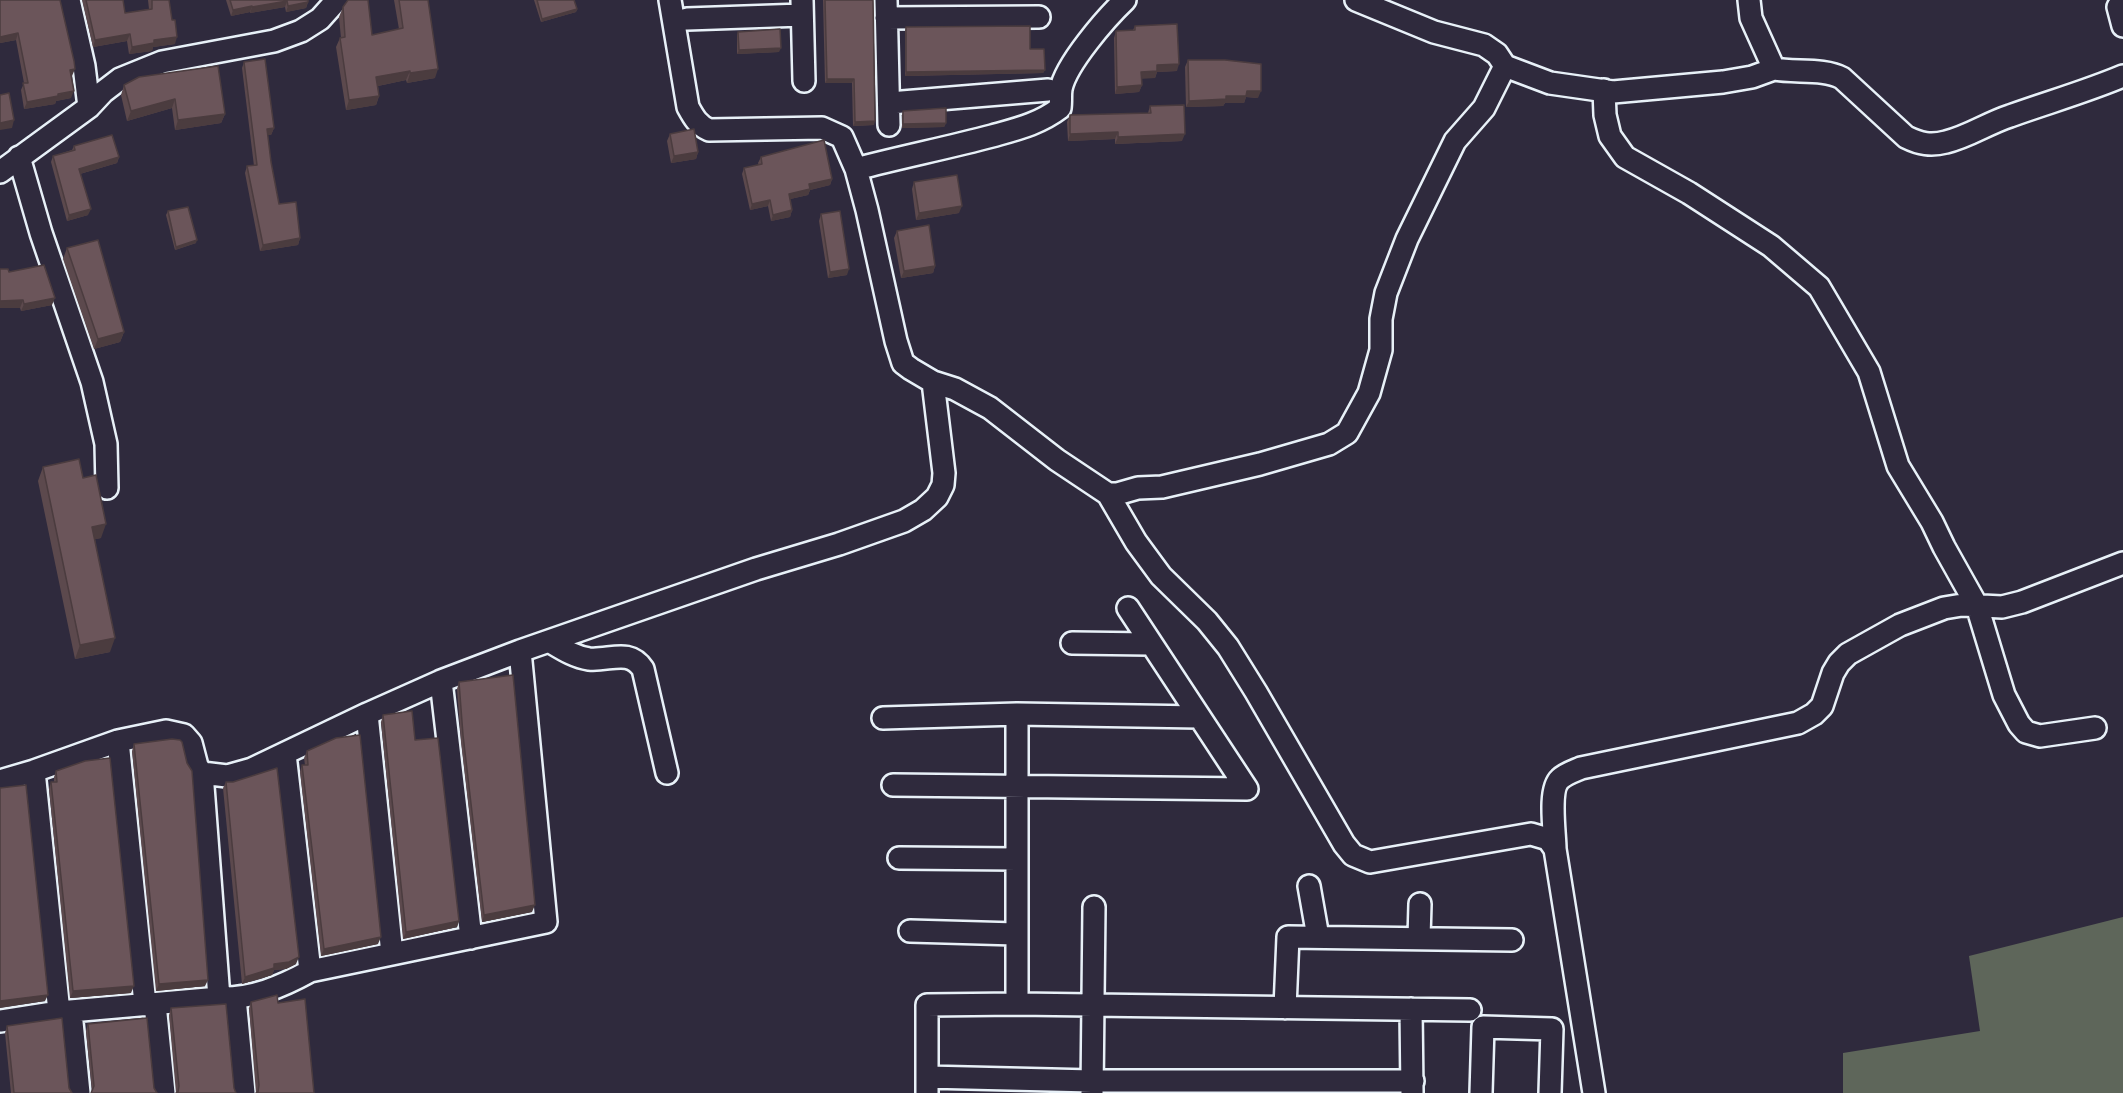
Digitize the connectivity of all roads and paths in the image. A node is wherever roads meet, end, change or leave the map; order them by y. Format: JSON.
{"nodes":[{"id":1,"x":69,"y":0,"type":"edge"},
{"id":2,"x":337,"y":0,"type":"edge"},
{"id":3,"x":670,"y":0,"type":"edge"},
{"id":4,"x":1125,"y":0,"type":"edge"},
{"id":5,"x":1356,"y":0,"type":"edge"},
{"id":6,"x":1749,"y":0,"type":"edge"},
{"id":7,"x":802,"y":7,"type":"edge"},
{"id":8,"x":886,"y":9,"type":"edge"},
{"id":9,"x":1039,"y":16,"type":"dead end"},
{"id":10,"x":687,"y":18,"type":"dead end"},
{"id":11,"x":1505,"y":66,"type":"junction"},
{"id":12,"x":1774,"y":69,"type":"junction"},
{"id":13,"x":2123,"y":76,"type":"edge"},
{"id":14,"x":804,"y":81,"type":"dead end"},
{"id":15,"x":1048,"y":90,"type":"dead end"},
{"id":16,"x":1604,"y":90,"type":"junction"},
{"id":17,"x":890,"y":102,"type":"junction"},
{"id":18,"x":89,"y":107,"type":"junction"},
{"id":19,"x":889,"y":125,"type":"dead end"},
{"id":20,"x":19,"y":157,"type":"junction"},
{"id":21,"x":856,"y":169,"type":"junction"},
{"id":22,"x":0,"y":172,"type":"edge"},
{"id":23,"x":933,"y":382,"type":"junction"},
{"id":24,"x":107,"y":488,"type":"dead end"},
{"id":25,"x":1108,"y":494,"type":"junction"},
{"id":26,"x":2123,"y":563,"type":"edge"},
{"id":27,"x":1977,"y":606,"type":"junction"},
{"id":28,"x":1128,"y":608,"type":"dead end"},
{"id":29,"x":549,"y":641,"type":"junction"},
{"id":30,"x":1072,"y":643,"type":"dead end"},
{"id":31,"x":1150,"y":644,"type":"junction"},
{"id":32,"x":520,"y":651,"type":"junction"},
{"id":33,"x":441,"y":681,"type":"junction"},
{"id":34,"x":367,"y":714,"type":"junction"},
{"id":35,"x":1017,"y":714,"type":"junction"},
{"id":36,"x":1199,"y":717,"type":"junction"},
{"id":37,"x":883,"y":718,"type":"dead end"},
{"id":38,"x":2095,"y":728,"type":"dead end"},
{"id":39,"x":118,"y":741,"type":"junction"},
{"id":40,"x":285,"y":754,"type":"junction"},
{"id":41,"x":34,"y":771,"type":"junction"},
{"id":42,"x":202,"y":773,"type":"junction"},
{"id":43,"x":667,"y":773,"type":"dead end"},
{"id":44,"x":0,"y":781,"type":"edge"},
{"id":45,"x":893,"y":785,"type":"dead end"},
{"id":46,"x":1017,"y":788,"type":"junction"},
{"id":47,"x":1555,"y":849,"type":"junction"},
{"id":48,"x":899,"y":858,"type":"dead end"},
{"id":49,"x":1017,"y":859,"type":"junction"},
{"id":50,"x":1309,"y":886,"type":"dead end"},
{"id":51,"x":1420,"y":904,"type":"dead end"},
{"id":52,"x":1094,"y":907,"type":"dead end"},
{"id":53,"x":910,"y":931,"type":"dead end"},
{"id":54,"x":1016,"y":934,"type":"junction"},
{"id":55,"x":1318,"y":937,"type":"junction"},
{"id":56,"x":471,"y":938,"type":"junction"},
{"id":57,"x":1419,"y":938,"type":"junction"},
{"id":58,"x":1512,"y":940,"type":"dead end"},
{"id":59,"x":392,"y":954,"type":"junction"},
{"id":60,"x":310,"y":971,"type":"junction"},
{"id":61,"x":227,"y":998,"type":"junction"},
{"id":62,"x":150,"y":1004,"type":"junction"},
{"id":63,"x":1017,"y":1004,"type":"junction"},
{"id":64,"x":1092,"y":1006,"type":"junction"},
{"id":65,"x":1285,"y":1008,"type":"junction"},
{"id":66,"x":1411,"y":1009,"type":"junction"},
{"id":67,"x":1470,"y":1010,"type":"dead end"},
{"id":68,"x":65,"y":1012,"type":"junction"},
{"id":69,"x":0,"y":1021,"type":"edge"},
{"id":70,"x":927,"y":1085,"type":"edge"},
{"id":71,"x":1092,"y":1087,"type":"edge"},
{"id":72,"x":1412,"y":1087,"type":"edge"},
{"id":73,"x":79,"y":1093,"type":"edge"},
{"id":74,"x":164,"y":1093,"type":"edge"},
{"id":75,"x":244,"y":1093,"type":"edge"},
{"id":76,"x":1481,"y":1093,"type":"edge"},
{"id":77,"x":1550,"y":1093,"type":"edge"},
{"id":78,"x":1594,"y":1093,"type":"edge"}],
"edges":[{"from":1,"to":18,"type":"street"},
{"from":2,"to":18,"type":"street"},
{"from":3,"to":21,"type":"street"},
{"from":4,"to":21,"type":"street"},
{"from":5,"to":11,"type":"street"},
{"from":6,"to":12,"type":"street"},
{"from":7,"to":10,"type":"street"},
{"from":7,"to":14,"type":"street"},
{"from":8,"to":9,"type":"street"},
{"from":8,"to":17,"type":"street"},
{"from":11,"to":16,"type":"street"},
{"from":11,"to":25,"type":"street"},
{"from":12,"to":13,"type":"street"},
{"from":12,"to":16,"type":"street"},
{"from":15,"to":17,"type":"street"},
{"from":16,"to":27,"type":"street"},
{"from":17,"to":19,"type":"street"},
{"from":18,"to":20,"type":"street"},
{"from":20,"to":22,"type":"street"},
{"from":20,"to":24,"type":"street"},
{"from":21,"to":23,"type":"street"},
{"from":23,"to":25,"type":"street"},
{"from":23,"to":29,"type":"street"},
{"from":25,"to":47,"type":"street"},
{"from":26,"to":27,"type":"street"},
{"from":27,"to":38,"type":"street"},
{"from":27,"to":47,"type":"street"},
{"from":28,"to":31,"type":"street"},
{"from":29,"to":32,"type":"street"},
{"from":29,"to":43,"type":"street"},
{"from":30,"to":31,"type":"street"},
{"from":31,"to":36,"type":"street"},
{"from":32,"to":33,"type":"street"},
{"from":32,"to":56,"type":"street"},
{"from":33,"to":34,"type":"street"},
{"from":33,"to":56,"type":"street"},
{"from":34,"to":40,"type":"street"},
{"from":34,"to":59,"type":"street"},
{"from":35,"to":36,"type":"street"},
{"from":35,"to":37,"type":"street"},
{"from":35,"to":46,"type":"street"},
{"from":36,"to":46,"type":"street"},
{"from":39,"to":41,"type":"street"},
{"from":39,"to":42,"type":"street"},
{"from":39,"to":62,"type":"street"},
{"from":40,"to":42,"type":"street"},
{"from":40,"to":60,"type":"street"},
{"from":41,"to":44,"type":"street"},
{"from":41,"to":68,"type":"street"},
{"from":42,"to":61,"type":"street"},
{"from":45,"to":46,"type":"street"},
{"from":46,"to":49,"type":"street"},
{"from":47,"to":78,"type":"street"},
{"from":48,"to":49,"type":"street"},
{"from":49,"to":54,"type":"street"},
{"from":50,"to":55,"type":"street"},
{"from":51,"to":57,"type":"street"},
{"from":52,"to":64,"type":"street"},
{"from":53,"to":54,"type":"street"},
{"from":54,"to":63,"type":"street"},
{"from":55,"to":57,"type":"street"},
{"from":55,"to":65,"type":"street"},
{"from":56,"to":59,"type":"street"},
{"from":57,"to":58,"type":"street"},
{"from":59,"to":60,"type":"street"},
{"from":60,"to":61,"type":"street"},
{"from":61,"to":62,"type":"street"},
{"from":61,"to":75,"type":"street"},
{"from":62,"to":68,"type":"street"},
{"from":62,"to":74,"type":"street"},
{"from":63,"to":64,"type":"street"},
{"from":63,"to":70,"type":"street"},
{"from":64,"to":65,"type":"street"},
{"from":64,"to":71,"type":"street"},
{"from":65,"to":66,"type":"street"},
{"from":66,"to":67,"type":"street"},
{"from":66,"to":72,"type":"street"},
{"from":68,"to":69,"type":"street"},
{"from":68,"to":73,"type":"street"},
{"from":70,"to":71,"type":"street"},
{"from":71,"to":72,"type":"street"},
{"from":76,"to":77,"type":"street"}]}
